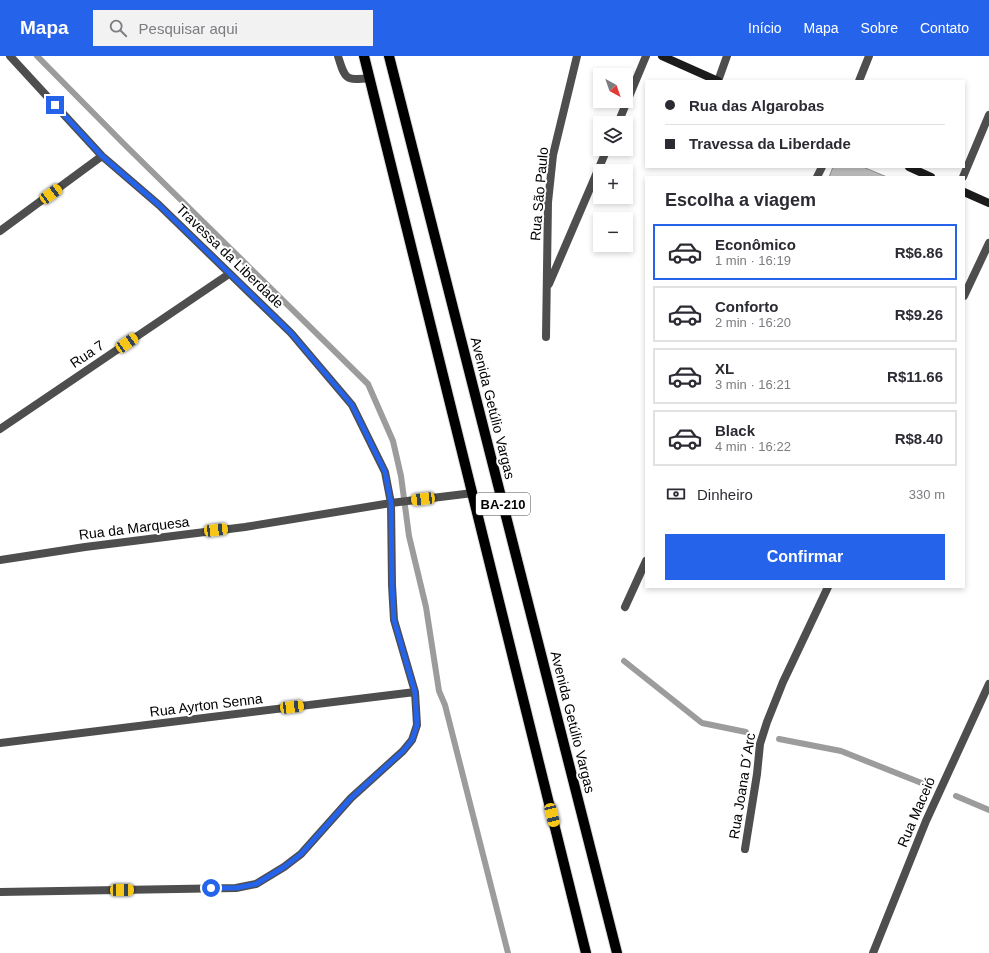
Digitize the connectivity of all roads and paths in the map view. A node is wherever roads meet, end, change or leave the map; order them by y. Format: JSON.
{"nodes":[{"id":1,"x":10,"y":56,"type":"edge"},
{"id":2,"x":338,"y":56,"type":"edge"},
{"id":3,"x":364,"y":56,"type":"edge"},
{"id":4,"x":389,"y":56,"type":"edge"},
{"id":5,"x":577,"y":56,"type":"edge"},
{"id":6,"x":646,"y":56,"type":"edge"},
{"id":7,"x":662,"y":56,"type":"edge"},
{"id":8,"x":727,"y":56,"type":"edge"},
{"id":9,"x":869,"y":56,"type":"edge"},
{"id":10,"x":370,"y":78,"type":"junction"},
{"id":11,"x":716,"y":80,"type":"edge"},
{"id":12,"x":718,"y":80,"type":"edge"},
{"id":13,"x":859,"y":80,"type":"edge"},
{"id":14,"x":989,"y":115,"type":"edge"},
{"id":15,"x":621,"y":116,"type":"edge"},
{"id":16,"x":102,"y":156,"type":"junction"},
{"id":17,"x":604,"y":156,"type":"edge"},
{"id":18,"x":911,"y":168,"type":"edge"},
{"id":19,"x":929,"y":176,"type":"edge"},
{"id":20,"x":963,"y":176,"type":"edge"},
{"id":21,"x":965,"y":192,"type":"edge"},
{"id":22,"x":989,"y":203,"type":"edge"},
{"id":23,"x":0,"y":231,"type":"edge"},
{"id":24,"x":989,"y":243,"type":"edge"},
{"id":25,"x":229,"y":274,"type":"junction"},
{"id":26,"x":547,"y":289,"type":"junction"},
{"id":27,"x":965,"y":294,"type":"edge"},
{"id":28,"x":546,"y":337,"type":"dead end"},
{"id":29,"x":0,"y":429,"type":"edge"},
{"id":30,"x":473,"y":493,"type":"junction"},
{"id":31,"x":391,"y":503,"type":"junction"},
{"id":32,"x":0,"y":560,"type":"edge"},
{"id":33,"x":645,"y":563,"type":"edge"},
{"id":34,"x":828,"y":588,"type":"edge"},
{"id":35,"x":625,"y":607,"type":"dead end"},
{"id":36,"x":989,"y":684,"type":"edge"},
{"id":37,"x":415,"y":692,"type":"junction"},
{"id":38,"x":0,"y":743,"type":"edge"},
{"id":39,"x":745,"y":849,"type":"dead end"},
{"id":40,"x":0,"y":892,"type":"edge"},
{"id":41,"x":586,"y":953,"type":"edge"},
{"id":42,"x":617,"y":953,"type":"edge"},
{"id":43,"x":873,"y":953,"type":"edge"}],
"edges":[{"from":1,"to":16,"type":"street","name":"Travessa da Liberdade"},
{"from":2,"to":10,"type":"street"},
{"from":3,"to":10,"type":"main road","number":"BA-210"},
{"from":4,"to":42,"type":"main road","name":"Avenida Getúlio Vargas","number":"BA-210"},
{"from":5,"to":26,"type":"street","name":"Rua São Paulo"},
{"from":6,"to":15,"type":"street"},
{"from":7,"to":11,"type":"street"},
{"from":8,"to":12,"type":"street"},
{"from":9,"to":13,"type":"street"},
{"from":10,"to":30,"type":"main road","number":"BA-210"},
{"from":14,"to":20,"type":"street"},
{"from":16,"to":23,"type":"street"},
{"from":16,"to":25,"type":"street","name":"Travessa da Liberdade"},
{"from":17,"to":26,"type":"street","name":"Rua São Paulo"},
{"from":18,"to":19,"type":"street"},
{"from":21,"to":22,"type":"street"},
{"from":24,"to":27,"type":"street"},
{"from":25,"to":29,"type":"street","name":"Rua 7"},
{"from":25,"to":31,"type":"street","name":"Travessa da Liberdade"},
{"from":26,"to":28,"type":"street","name":"Rua São Paulo"},
{"from":30,"to":31,"type":"street","name":"Rua da Marquesa"},
{"from":30,"to":41,"type":"main road","number":"BA-210"},
{"from":31,"to":32,"type":"street","name":"Rua da Marquesa"},
{"from":31,"to":37,"type":"street","name":"Travessa da Liberdade"},
{"from":33,"to":35,"type":"street"},
{"from":34,"to":39,"type":"street","name":"Rua Joana D´Arc"},
{"from":36,"to":43,"type":"street","name":"Rua Maceió"},
{"from":37,"to":38,"type":"street","name":"Rua Ayrton Senna"},
{"from":37,"to":40,"type":"street","name":"Travessa da Liberdade"}]}
